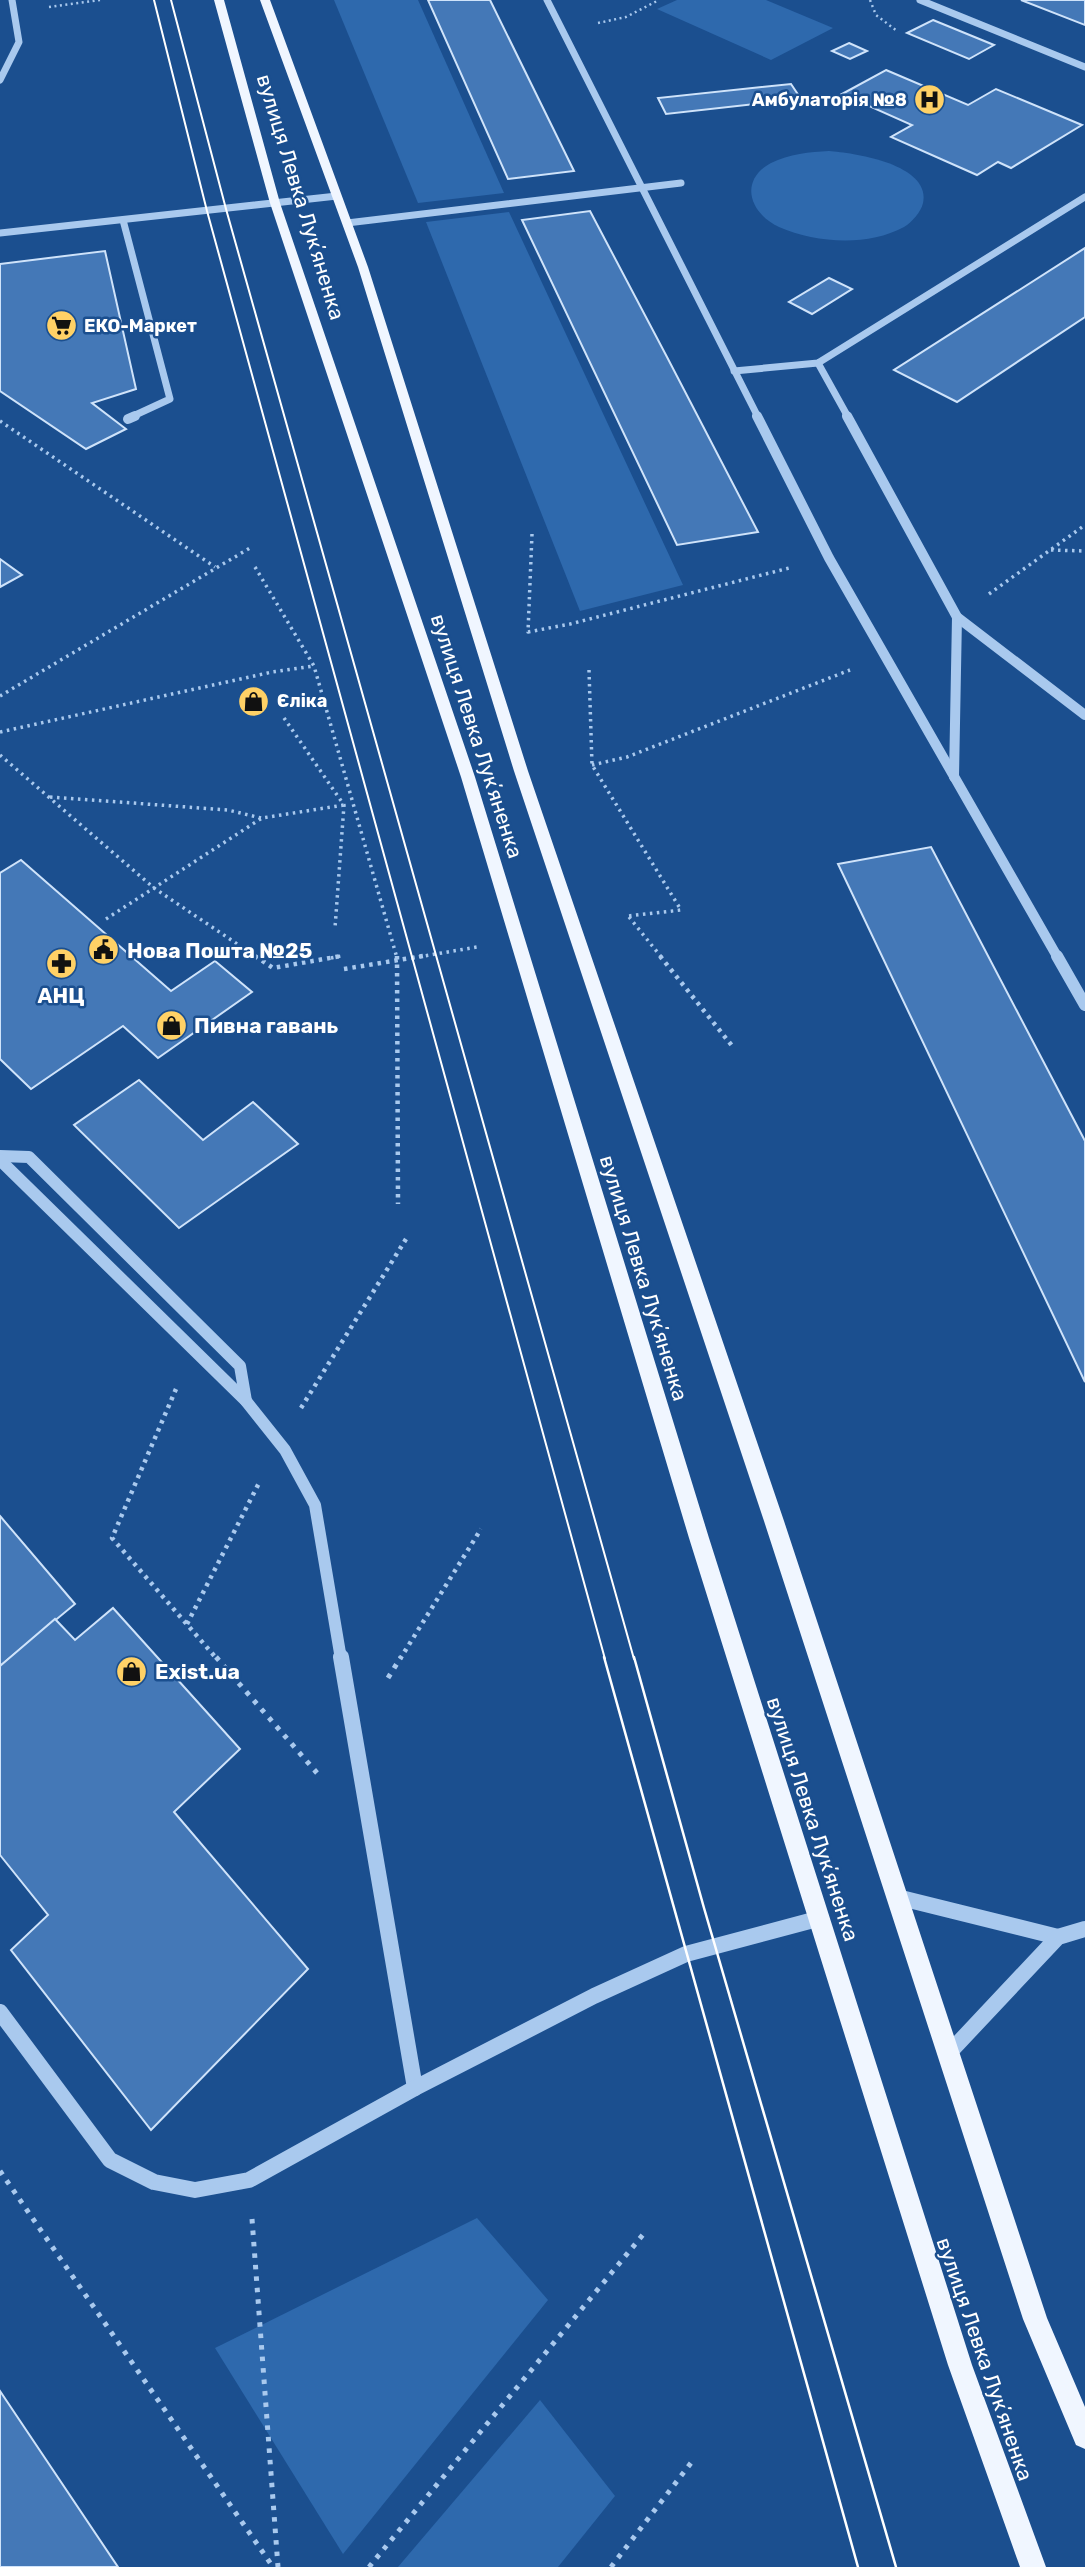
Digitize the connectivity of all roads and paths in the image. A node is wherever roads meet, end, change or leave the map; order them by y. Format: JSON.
{"nodes":[{"id":1,"x":12,"y":0,"type":"edge"},
{"id":2,"x":100,"y":0,"type":"edge"},
{"id":3,"x":219,"y":0,"type":"edge"},
{"id":4,"x":265,"y":0,"type":"edge"},
{"id":5,"x":547,"y":0,"type":"edge"},
{"id":6,"x":659,"y":0,"type":"edge"},
{"id":7,"x":920,"y":0,"type":"edge"},
{"id":8,"x":15,"y":11,"type":"junction"},
{"id":9,"x":561,"y":26,"type":"junction"},
{"id":10,"x":1085,"y":67,"type":"edge"},
{"id":11,"x":0,"y":80,"type":"edge"},
{"id":12,"x":681,"y":183,"type":"dead end"},
{"id":13,"x":642,"y":188,"type":"junction"},
{"id":14,"x":337,"y":196,"type":"junction"},
{"id":15,"x":1085,"y":198,"type":"edge"},
{"id":16,"x":275,"y":203,"type":"junction"},
{"id":17,"x":123,"y":220,"type":"junction"},
{"id":18,"x":347,"y":222,"type":"junction"},
{"id":19,"x":0,"y":233,"type":"edge"},
{"id":20,"x":818,"y":363,"type":"junction"},
{"id":21,"x":734,"y":371,"type":"junction"},
{"id":22,"x":128,"y":419,"type":"dead end"},
{"id":23,"x":0,"y":421,"type":"edge"},
{"id":24,"x":532,"y":534,"type":"dead end"},
{"id":25,"x":250,"y":548,"type":"dead end"},
{"id":26,"x":1051,"y":550,"type":"dead end"},
{"id":27,"x":1085,"y":551,"type":"edge"},
{"id":28,"x":829,"y":558,"type":"junction"},
{"id":29,"x":215,"y":567,"type":"junction"},
{"id":30,"x":256,"y":567,"type":"dead end"},
{"id":31,"x":957,"y":617,"type":"junction"},
{"id":32,"x":314,"y":666,"type":"junction"},
{"id":33,"x":589,"y":670,"type":"dead end"},
{"id":34,"x":0,"y":696,"type":"edge"},
{"id":35,"x":1085,"y":715,"type":"edge"},
{"id":36,"x":284,"y":718,"type":"dead end"},
{"id":37,"x":0,"y":732,"type":"edge"},
{"id":38,"x":0,"y":755,"type":"edge"},
{"id":39,"x":627,"y":757,"type":"dead end"},
{"id":40,"x":592,"y":765,"type":"junction"},
{"id":41,"x":954,"y":777,"type":"junction"},
{"id":42,"x":49,"y":797,"type":"junction"},
{"id":43,"x":344,"y":805,"type":"junction"},
{"id":44,"x":261,"y":818,"type":"junction"},
{"id":45,"x":154,"y":888,"type":"junction"},
{"id":46,"x":106,"y":919,"type":"dead end"},
{"id":47,"x":335,"y":928,"type":"dead end"},
{"id":48,"x":477,"y":947,"type":"dead end"},
{"id":49,"x":341,"y":956,"type":"dead end"},
{"id":50,"x":398,"y":961,"type":"junction"},
{"id":51,"x":344,"y":969,"type":"dead end"},
{"id":52,"x":1085,"y":1005,"type":"edge"},
{"id":53,"x":733,"y":1047,"type":"dead end"},
{"id":54,"x":0,"y":1158,"type":"edge"},
{"id":55,"x":398,"y":1204,"type":"dead end"},
{"id":56,"x":406,"y":1239,"type":"dead end"},
{"id":57,"x":193,"y":1349,"type":"junction"},
{"id":58,"x":246,"y":1401,"type":"junction"},
{"id":59,"x":281,"y":1441,"type":"junction"},
{"id":60,"x":481,"y":1529,"type":"dead end"},
{"id":61,"x":187,"y":1624,"type":"junction"},
{"id":62,"x":354,"y":1732,"type":"junction"},
{"id":63,"x":319,"y":1775,"type":"dead end"},
{"id":64,"x":897,"y":1897,"type":"junction"},
{"id":65,"x":821,"y":1918,"type":"junction"},
{"id":66,"x":1085,"y":1929,"type":"edge"},
{"id":67,"x":1058,"y":1937,"type":"junction"},
{"id":68,"x":0,"y":2012,"type":"edge"},
{"id":69,"x":948,"y":2054,"type":"junction"},
{"id":70,"x":415,"y":2088,"type":"junction"},
{"id":71,"x":0,"y":2171,"type":"edge"},
{"id":72,"x":249,"y":2180,"type":"junction"},
{"id":73,"x":646,"y":2231,"type":"dead end"},
{"id":74,"x":1085,"y":2436,"type":"edge"},
{"id":75,"x":694,"y":2459,"type":"dead end"},
{"id":76,"x":276,"y":2567,"type":"edge"},
{"id":77,"x":369,"y":2567,"type":"edge"},
{"id":78,"x":611,"y":2567,"type":"edge"},
{"id":79,"x":1033,"y":2567,"type":"edge"}],
"edges":[{"from":1,"to":8,"type":"lane"},
{"from":2,"to":8,"type":"path"},
{"from":3,"to":16,"type":"main road","name":"вулиця Левка Лукʼяненка"},
{"from":4,"to":14,"type":"main road","name":"вулиця Левка Лукʼяненка"},
{"from":5,"to":9,"type":"lane"},
{"from":6,"to":9,"type":"path"},
{"from":7,"to":10,"type":"lane"},
{"from":8,"to":11,"type":"lane"},
{"from":9,"to":13,"type":"lane"},
{"from":12,"to":13,"type":"lane"},
{"from":13,"to":18,"type":"lane"},
{"from":13,"to":21,"type":"lane"},
{"from":14,"to":16,"type":"lane"},
{"from":14,"to":18,"type":"main road","name":"вулиця Левка Лукʼяненка"},
{"from":15,"to":20,"type":"lane"},
{"from":16,"to":17,"type":"lane"},
{"from":16,"to":65,"type":"main road","name":"вулиця Левка Лукʼяненка"},
{"from":17,"to":19,"type":"lane"},
{"from":17,"to":22,"type":"lane"},
{"from":18,"to":64,"type":"main road","name":"вулиця Левка Лукʼяненка"},
{"from":20,"to":21,"type":"lane"},
{"from":20,"to":31,"type":"lane"},
{"from":21,"to":28,"type":"lane"},
{"from":23,"to":29,"type":"path"},
{"from":24,"to":28,"type":"path"},
{"from":25,"to":29,"type":"path"},
{"from":26,"to":27,"type":"path"},
{"from":28,"to":41,"type":"lane"},
{"from":29,"to":34,"type":"path"},
{"from":30,"to":32,"type":"path"},
{"from":31,"to":35,"type":"lane"},
{"from":31,"to":41,"type":"lane"},
{"from":32,"to":37,"type":"path"},
{"from":32,"to":50,"type":"path"},
{"from":33,"to":40,"type":"path"},
{"from":36,"to":43,"type":"path"},
{"from":38,"to":42,"type":"path"},
{"from":39,"to":40,"type":"path"},
{"from":40,"to":53,"type":"path"},
{"from":41,"to":52,"type":"lane"},
{"from":42,"to":44,"type":"path"},
{"from":42,"to":45,"type":"path"},
{"from":43,"to":44,"type":"path"},
{"from":43,"to":47,"type":"path"},
{"from":44,"to":45,"type":"path"},
{"from":45,"to":46,"type":"path"},
{"from":45,"to":49,"type":"path"},
{"from":48,"to":50,"type":"path"},
{"from":50,"to":51,"type":"path"},
{"from":50,"to":55,"type":"path"},
{"from":54,"to":57,"type":"lane"},
{"from":54,"to":58,"type":"lane"},
{"from":56,"to":59,"type":"path"},
{"from":57,"to":58,"type":"lane"},
{"from":57,"to":61,"type":"path"},
{"from":58,"to":59,"type":"lane"},
{"from":59,"to":61,"type":"path"},
{"from":59,"to":62,"type":"lane"},
{"from":60,"to":62,"type":"path"},
{"from":61,"to":63,"type":"path"},
{"from":62,"to":70,"type":"lane"},
{"from":64,"to":67,"type":"lane"},
{"from":64,"to":69,"type":"main road","name":"вулиця Левка Лукʼяненка"},
{"from":65,"to":70,"type":"lane"},
{"from":65,"to":79,"type":"main road","name":"вулиця Левка Лукʼяненка"},
{"from":66,"to":67,"type":"lane"},
{"from":67,"to":69,"type":"lane"},
{"from":68,"to":72,"type":"lane"},
{"from":69,"to":74,"type":"main road","name":"вулиця Левка Лукʼяненка"},
{"from":70,"to":72,"type":"lane"},
{"from":71,"to":76,"type":"path"},
{"from":72,"to":76,"type":"path"},
{"from":73,"to":77,"type":"path"},
{"from":75,"to":78,"type":"path"}]}
